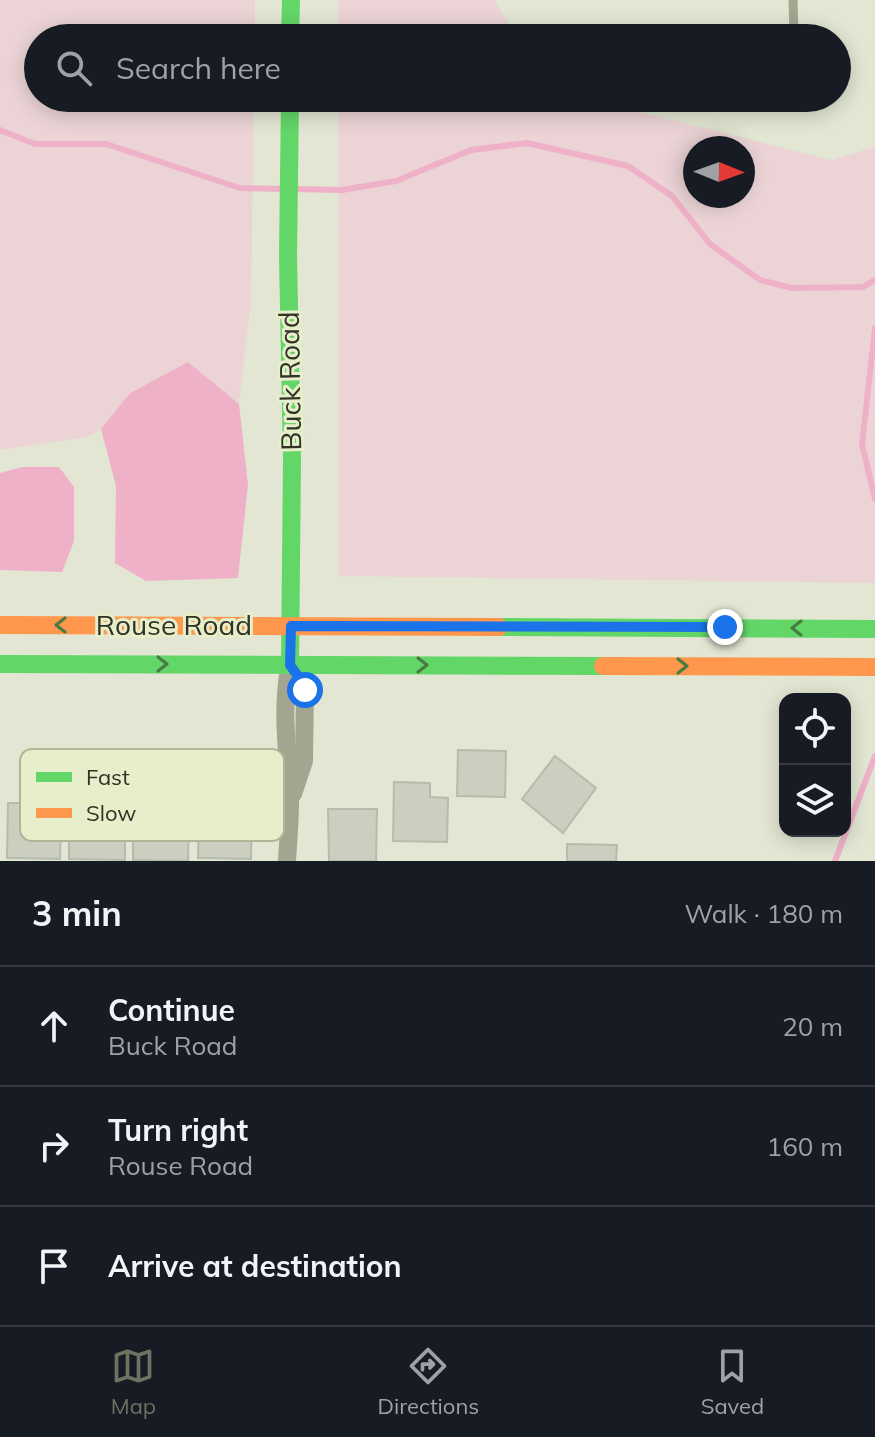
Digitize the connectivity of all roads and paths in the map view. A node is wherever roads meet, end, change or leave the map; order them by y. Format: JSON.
{"nodes":[{"id":1,"x":291,"y":0,"type":"edge"},
{"id":2,"x":793,"y":0,"type":"edge"},
{"id":3,"x":290,"y":24,"type":"edge"},
{"id":4,"x":794,"y":24,"type":"edge"},
{"id":5,"x":290,"y":112,"type":"edge"},
{"id":6,"x":0,"y":625,"type":"edge"},
{"id":7,"x":291,"y":626,"type":"junction"},
{"id":8,"x":875,"y":629,"type":"edge"},
{"id":9,"x":0,"y":664,"type":"edge"},
{"id":10,"x":290,"y":665,"type":"junction"},
{"id":11,"x":875,"y":667,"type":"edge"},
{"id":12,"x":287,"y":861,"type":"edge"}],
"edges":[{"from":1,"to":3,"type":"street"},
{"from":2,"to":4,"type":"lane"},
{"from":5,"to":7,"type":"street","name":"Buck Road"},
{"from":7,"to":6,"type":"street","name":"Rouse Road","one_way":true},
{"from":8,"to":7,"type":"street","name":"Rouse Road","one_way":true},
{"from":7,"to":10,"type":"street","name":"Buck Road"},
{"from":9,"to":10,"type":"street","name":"Rouse Road","one_way":true},
{"from":10,"to":11,"type":"street","name":"Rouse Road","one_way":true},
{"from":10,"to":12,"type":"street","name":"Buck Road"}]}
